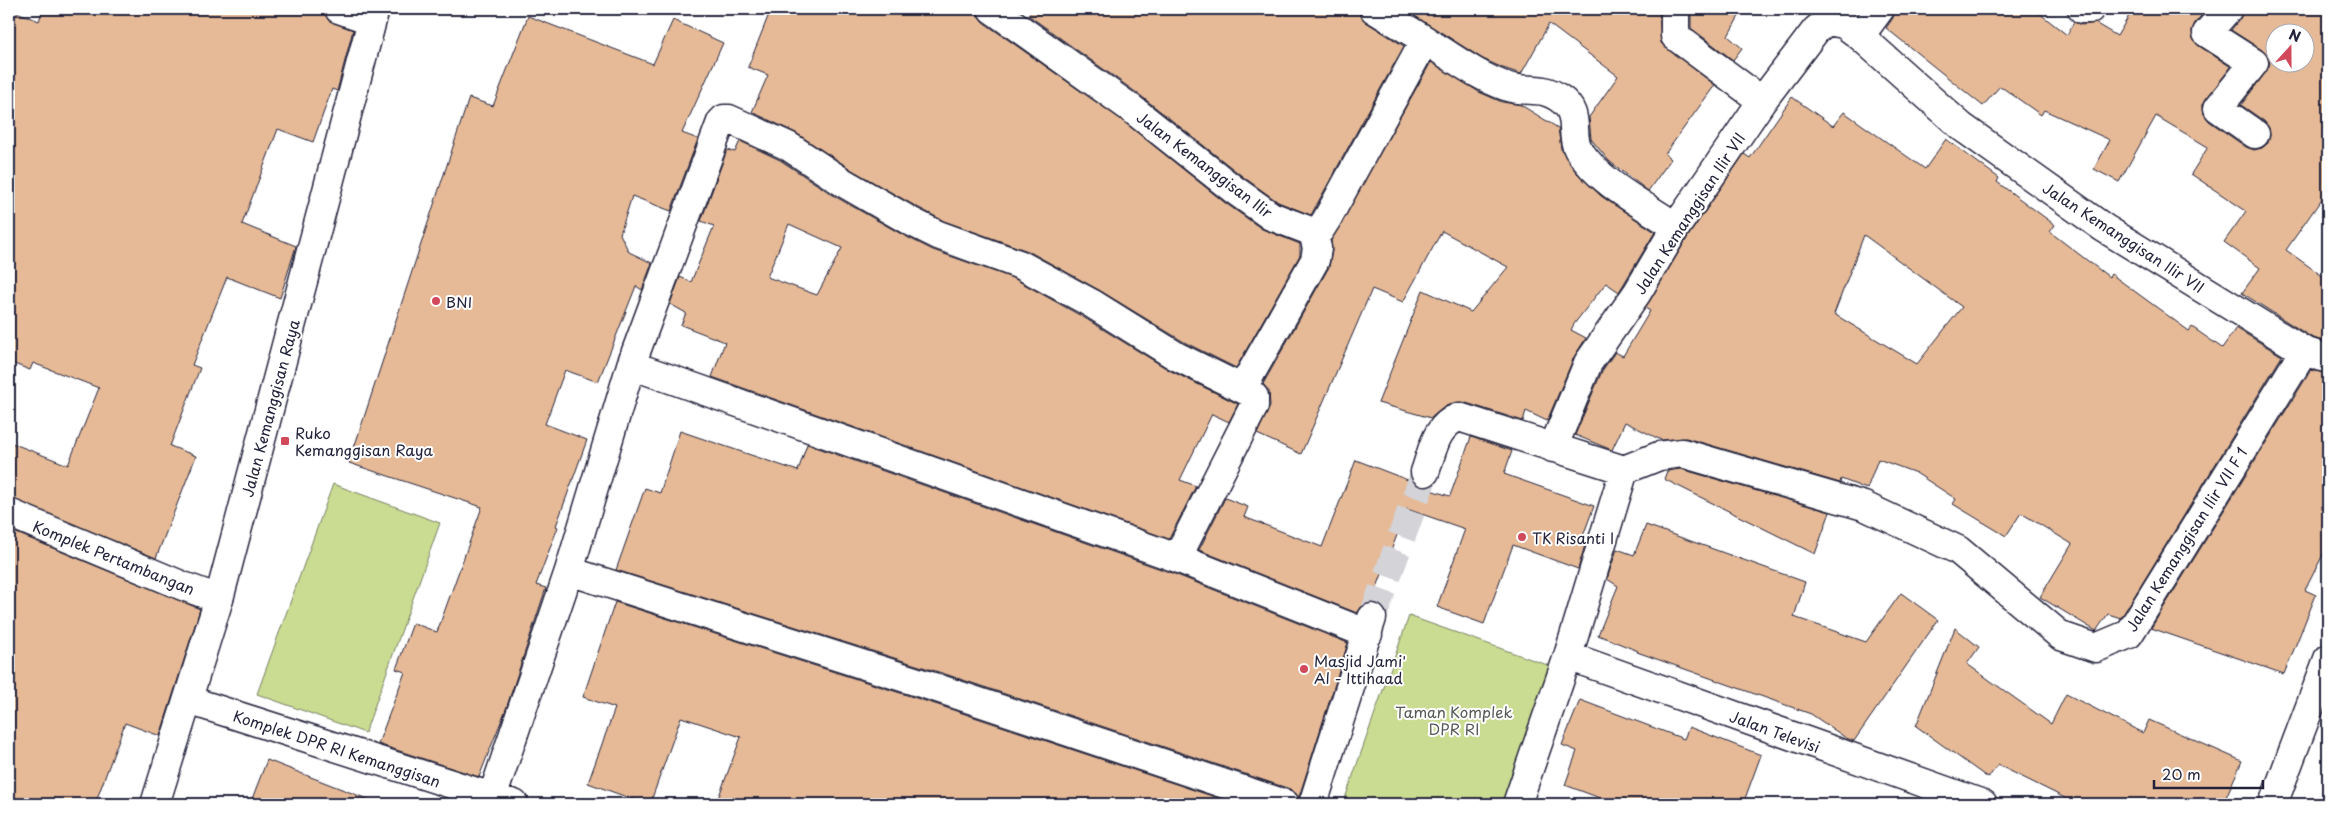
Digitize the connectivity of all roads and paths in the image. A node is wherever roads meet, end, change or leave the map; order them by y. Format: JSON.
{"nodes":[{"id":1,"x":339,"y":9,"type":"edge"},
{"id":2,"x":1374,"y":9,"type":"edge"},
{"id":3,"x":1674,"y":9,"type":"edge"},
{"id":4,"x":1880,"y":9,"type":"edge"},
{"id":5,"x":2082,"y":9,"type":"edge"},
{"id":6,"x":2090,"y":9,"type":"edge"},
{"id":7,"x":2228,"y":9,"type":"edge"},
{"id":8,"x":1010,"y":14,"type":"edge"},
{"id":9,"x":373,"y":15,"type":"edge"},
{"id":10,"x":1860,"y":36,"type":"junction"},
{"id":11,"x":1426,"y":40,"type":"junction"},
{"id":12,"x":1762,"y":102,"type":"junction"},
{"id":13,"x":2255,"y":134,"type":"dead end"},
{"id":14,"x":1676,"y":227,"type":"junction"},
{"id":15,"x":1313,"y":232,"type":"junction"},
{"id":16,"x":2316,"y":355,"type":"edge"},
{"id":17,"x":631,"y":365,"type":"junction"},
{"id":18,"x":1243,"y":387,"type":"junction"},
{"id":19,"x":1553,"y":448,"type":"junction"},
{"id":20,"x":1624,"y":470,"type":"junction"},
{"id":21,"x":1425,"y":472,"type":"tunnel mouth"},
{"id":22,"x":9,"y":513,"type":"edge"},
{"id":23,"x":1177,"y":558,"type":"junction"},
{"id":24,"x":569,"y":572,"type":"junction"},
{"id":25,"x":219,"y":599,"type":"junction"},
{"id":26,"x":1568,"y":656,"type":"junction"},
{"id":27,"x":2328,"y":659,"type":"edge"},
{"id":28,"x":188,"y":700,"type":"junction"},
{"id":29,"x":503,"y":801,"type":"edge"},
{"id":30,"x":155,"y":804,"type":"edge"},
{"id":31,"x":1285,"y":804,"type":"edge"},
{"id":32,"x":1313,"y":804,"type":"edge"},
{"id":33,"x":1517,"y":804,"type":"edge"},
{"id":34,"x":1983,"y":804,"type":"edge"},
{"id":35,"x":2273,"y":804,"type":"edge"}],
"edges":[{"from":1,"to":9,"type":"street"},
{"from":2,"to":11,"type":"street"},
{"from":3,"to":12,"type":"street"},
{"from":4,"to":10,"type":"street"},
{"from":5,"to":6,"type":"street"},
{"from":7,"to":13,"type":"street"},
{"from":8,"to":15,"type":"street","name":"Jalan Kemanggisan Ilir"},
{"from":9,"to":25,"type":"street","name":"Jalan Kemanggisan Raya"},
{"from":10,"to":12,"type":"street","name":"Jalan Kemanggisan Ilir VII"},
{"from":10,"to":16,"type":"street","name":"Jalan Kemanggisan Ilir VII"},
{"from":11,"to":14,"type":"street"},
{"from":11,"to":15,"type":"street"},
{"from":12,"to":14,"type":"street","name":"Jalan Kemanggisan Ilir VII"},
{"from":14,"to":19,"type":"street","name":"Jalan Kemanggisan Ilir VII"},
{"from":15,"to":18,"type":"street"},
{"from":16,"to":20,"type":"street","name":"Jalan Kemanggisan Ilir VII F 1"},
{"from":17,"to":18,"type":"street"},
{"from":17,"to":23,"type":"street"},
{"from":17,"to":24,"type":"street"},
{"from":18,"to":23,"type":"street"},
{"from":19,"to":20,"type":"street"},
{"from":19,"to":21,"type":"street"},
{"from":20,"to":26,"type":"street"},
{"from":22,"to":25,"type":"street","name":"Komplek Pertambangan"},
{"from":23,"to":32,"type":"street"},
{"from":24,"to":29,"type":"street"},
{"from":24,"to":31,"type":"street"},
{"from":25,"to":28,"type":"street","name":"Jalan Kemanggisan Raya"},
{"from":26,"to":33,"type":"street"},
{"from":26,"to":34,"type":"street","name":"Jalan Televisi"},
{"from":27,"to":35,"type":"street"},
{"from":28,"to":29,"type":"street","name":"Komplek DPR RI Kemanggisan"},
{"from":28,"to":30,"type":"street","name":"Jalan Kemanggisan Raya"}]}
